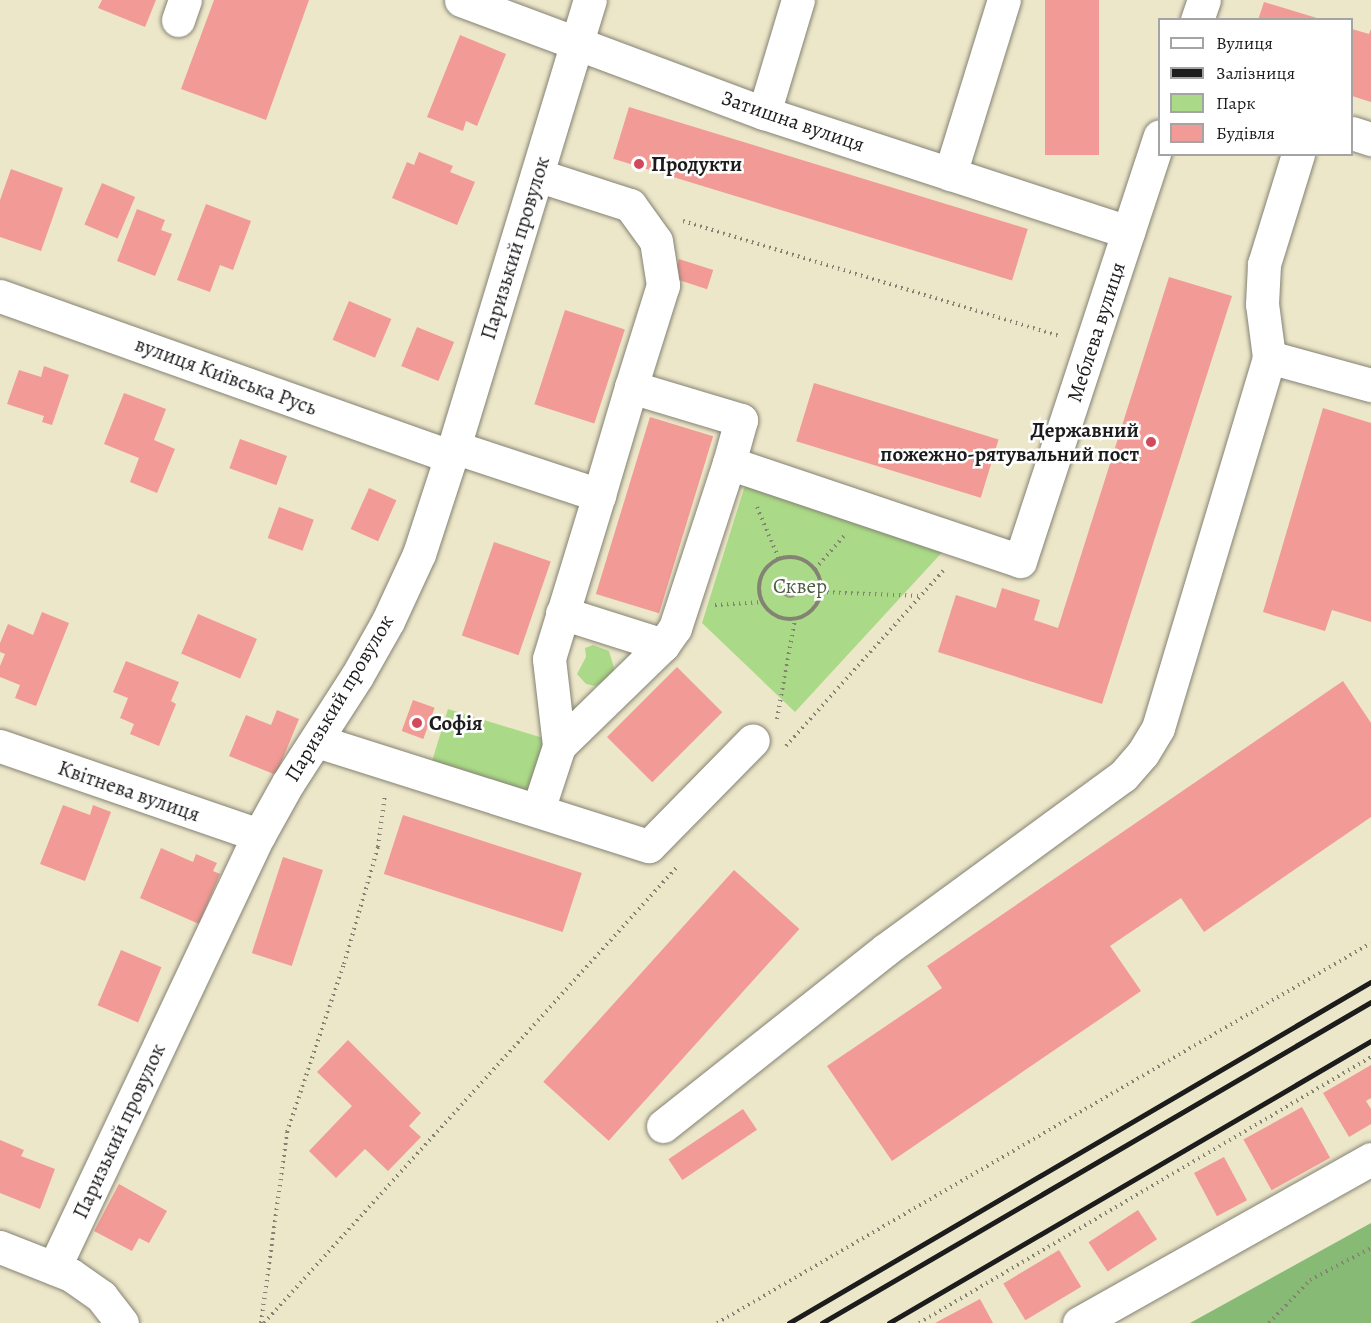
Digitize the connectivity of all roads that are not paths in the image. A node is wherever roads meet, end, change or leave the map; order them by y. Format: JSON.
{"nodes":[{"id":1,"x":461,"y":0,"type":"edge"},
{"id":2,"x":590,"y":0,"type":"edge"},
{"id":3,"x":798,"y":0,"type":"edge"},
{"id":4,"x":1004,"y":0,"type":"edge"},
{"id":5,"x":1204,"y":0,"type":"edge"},
{"id":6,"x":1198,"y":18,"type":"edge"},
{"id":7,"x":577,"y":42,"type":"junction"},
{"id":8,"x":764,"y":113,"type":"junction"},
{"id":9,"x":1353,"y":132,"type":"edge"},
{"id":10,"x":1371,"y":139,"type":"edge"},
{"id":11,"x":1158,"y":142,"type":"edge"},
{"id":12,"x":1297,"y":156,"type":"edge"},
{"id":13,"x":950,"y":174,"type":"junction"},
{"id":14,"x":537,"y":176,"type":"junction"},
{"id":15,"x":1128,"y":232,"type":"junction"},
{"id":16,"x":0,"y":296,"type":"edge"},
{"id":17,"x":1269,"y":357,"type":"junction"},
{"id":18,"x":1371,"y":385,"type":"edge"},
{"id":19,"x":631,"y":387,"type":"junction"},
{"id":20,"x":453,"y":452,"type":"junction"},
{"id":21,"x":734,"y":465,"type":"junction"},
{"id":22,"x":599,"y":495,"type":"junction"},
{"id":23,"x":562,"y":613,"type":"junction"},
{"id":24,"x":663,"y":645,"type":"junction"},
{"id":25,"x":317,"y":741,"type":"junction"},
{"id":26,"x":768,"y":742,"type":"road end"},
{"id":27,"x":0,"y":746,"type":"edge"},
{"id":28,"x":559,"y":746,"type":"junction"},
{"id":29,"x":538,"y":810,"type":"junction"},
{"id":30,"x":259,"y":835,"type":"junction"},
{"id":31,"x":663,"y":1126,"type":"dead end"},
{"id":32,"x":1371,"y":1160,"type":"edge"},
{"id":33,"x":0,"y":1247,"type":"edge"},
{"id":34,"x":54,"y":1268,"type":"junction"},
{"id":35,"x":122,"y":1323,"type":"edge"},
{"id":36,"x":1079,"y":1323,"type":"edge"}],
"edges":[{"from":1,"to":7,"type":"street","name":"Затишна вулиця"},
{"from":2,"to":7,"type":"street","name":"Паризький провулок"},
{"from":3,"to":8,"type":"street"},
{"from":4,"to":13,"type":"street"},
{"from":5,"to":6,"type":"street"},
{"from":7,"to":8,"type":"street","name":"Затишна вулиця"},
{"from":7,"to":14,"type":"street","name":"Паризький провулок"},
{"from":8,"to":13,"type":"street","name":"Затишна вулиця"},
{"from":9,"to":10,"type":"street"},
{"from":11,"to":15,"type":"street","name":"Меблева вулиця"},
{"from":12,"to":17,"type":"street"},
{"from":13,"to":15,"type":"street","name":"Затишна вулиця"},
{"from":14,"to":19,"type":"street"},
{"from":14,"to":20,"type":"street","name":"Паризький провулок"},
{"from":15,"to":21,"type":"street","name":"Меблева вулиця"},
{"from":16,"to":20,"type":"street","name":"вулиця Київська Русь"},
{"from":17,"to":18,"type":"street"},
{"from":17,"to":31,"type":"street"},
{"from":19,"to":21,"type":"street"},
{"from":19,"to":22,"type":"street"},
{"from":20,"to":22,"type":"street","name":"вулиця Київська Русь"},
{"from":20,"to":25,"type":"street","name":"Паризький провулок"},
{"from":21,"to":24,"type":"street"},
{"from":22,"to":23,"type":"street"},
{"from":23,"to":24,"type":"street"},
{"from":23,"to":28,"type":"street"},
{"from":24,"to":28,"type":"street"},
{"from":25,"to":29,"type":"street"},
{"from":25,"to":30,"type":"street","name":"Паризький провулок"},
{"from":26,"to":29,"type":"street"},
{"from":27,"to":30,"type":"street","name":"Квітнева вулиця"},
{"from":28,"to":29,"type":"street"},
{"from":30,"to":34,"type":"street","name":"Паризький провулок"},
{"from":32,"to":36,"type":"street"},
{"from":33,"to":34,"type":"street"},
{"from":34,"to":35,"type":"street"}]}
